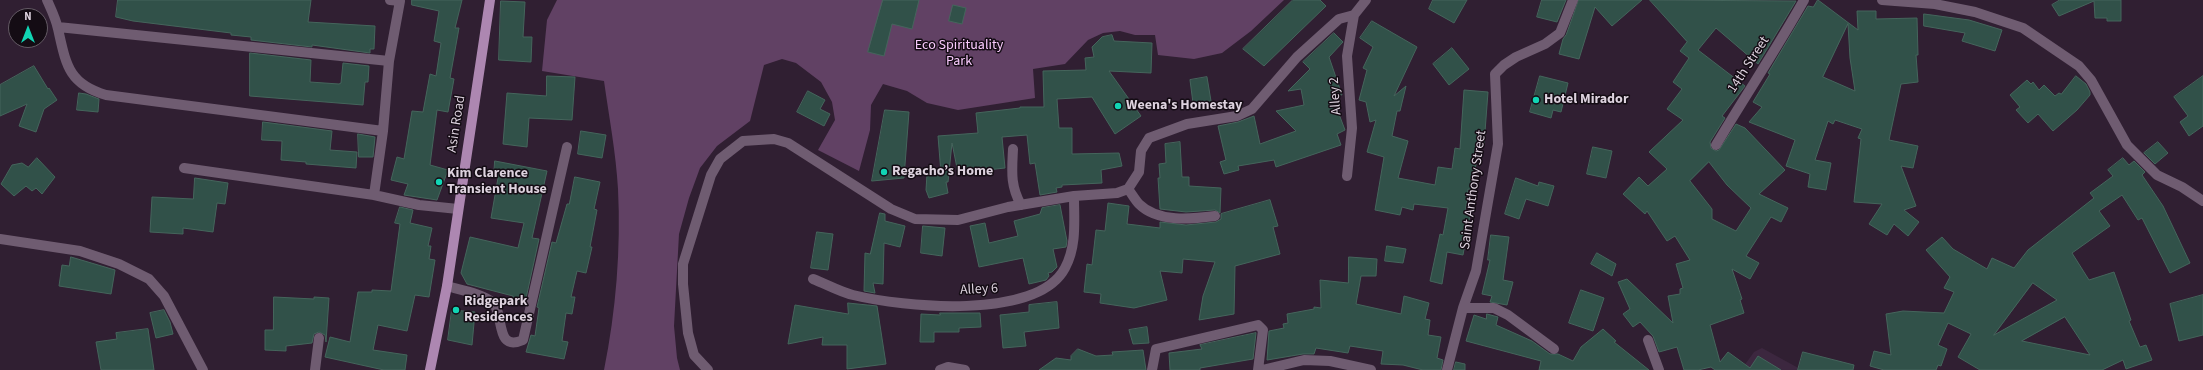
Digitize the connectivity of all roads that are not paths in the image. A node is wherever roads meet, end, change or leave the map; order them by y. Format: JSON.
{"nodes":[{"id":1,"x":47,"y":0,"type":"edge"},
{"id":2,"x":390,"y":0,"type":"edge"},
{"id":3,"x":490,"y":0,"type":"edge"},
{"id":4,"x":1366,"y":0,"type":"edge"},
{"id":5,"x":1573,"y":0,"type":"edge"},
{"id":6,"x":1804,"y":0,"type":"edge"},
{"id":7,"x":1882,"y":0,"type":"edge"},
{"id":8,"x":1354,"y":15,"type":"junction"},
{"id":9,"x":58,"y":27,"type":"junction"},
{"id":10,"x":389,"y":61,"type":"junction"},
{"id":11,"x":383,"y":131,"type":"junction"},
{"id":12,"x":1716,"y":145,"type":"dead end"},
{"id":13,"x":568,"y":147,"type":"dead end"},
{"id":14,"x":1013,"y":149,"type":"dead end"},
{"id":15,"x":184,"y":168,"type":"dead end"},
{"id":16,"x":1347,"y":176,"type":"dead end"},
{"id":17,"x":1128,"y":189,"type":"junction"},
{"id":18,"x":374,"y":195,"type":"junction"},
{"id":19,"x":1074,"y":196,"type":"junction"},
{"id":20,"x":2203,"y":201,"type":"edge"},
{"id":21,"x":1021,"y":205,"type":"junction"},
{"id":22,"x":458,"y":209,"type":"junction"},
{"id":23,"x":1215,"y":216,"type":"dead end"},
{"id":24,"x":0,"y":239,"type":"edge"},
{"id":25,"x":814,"y":279,"type":"dead end"},
{"id":26,"x":447,"y":286,"type":"junction"},
{"id":27,"x":1463,"y":308,"type":"junction"},
{"id":28,"x":320,"y":338,"type":"dead end"},
{"id":29,"x":1648,"y":340,"type":"dead end"},
{"id":30,"x":1554,"y":349,"type":"dead end"},
{"id":31,"x":203,"y":370,"type":"edge"},
{"id":32,"x":315,"y":370,"type":"edge"},
{"id":33,"x":430,"y":370,"type":"edge"},
{"id":34,"x":708,"y":370,"type":"edge"},
{"id":35,"x":940,"y":370,"type":"edge"},
{"id":36,"x":964,"y":370,"type":"edge"},
{"id":37,"x":1152,"y":370,"type":"edge"},
{"id":38,"x":1258,"y":370,"type":"edge"},
{"id":39,"x":1262,"y":370,"type":"edge"},
{"id":40,"x":1371,"y":370,"type":"edge"},
{"id":41,"x":1446,"y":370,"type":"edge"},
{"id":42,"x":1659,"y":370,"type":"edge"}],
"edges":[{"from":1,"to":9,"type":"street"},
{"from":2,"to":10,"type":"street"},
{"from":3,"to":22,"type":"main road","name":"Asin Road"},
{"from":4,"to":8,"type":"street"},
{"from":5,"to":27,"type":"street","name":"Saint Anthony Street"},
{"from":6,"to":12,"type":"street","name":"14th Street"},
{"from":7,"to":20,"type":"street"},
{"from":8,"to":16,"type":"street","name":"Alley 2"},
{"from":8,"to":17,"type":"street"},
{"from":9,"to":10,"type":"street"},
{"from":9,"to":11,"type":"street"},
{"from":10,"to":11,"type":"street"},
{"from":11,"to":18,"type":"street"},
{"from":13,"to":26,"type":"street"},
{"from":14,"to":21,"type":"street"},
{"from":15,"to":18,"type":"street"},
{"from":17,"to":19,"type":"street"},
{"from":17,"to":23,"type":"street"},
{"from":18,"to":22,"type":"street"},
{"from":19,"to":21,"type":"street"},
{"from":19,"to":25,"type":"street","name":"Alley 6"},
{"from":21,"to":34,"type":"street"},
{"from":22,"to":26,"type":"main road","name":"Asin Road"},
{"from":24,"to":31,"type":"street"},
{"from":26,"to":33,"type":"main road","name":"Asin Road"},
{"from":27,"to":30,"type":"street"},
{"from":27,"to":41,"type":"street","name":"Saint Anthony Street"},
{"from":28,"to":32,"type":"street"},
{"from":29,"to":42,"type":"street"},
{"from":35,"to":36,"type":"street"},
{"from":37,"to":38,"type":"street"},
{"from":39,"to":40,"type":"street"}]}
